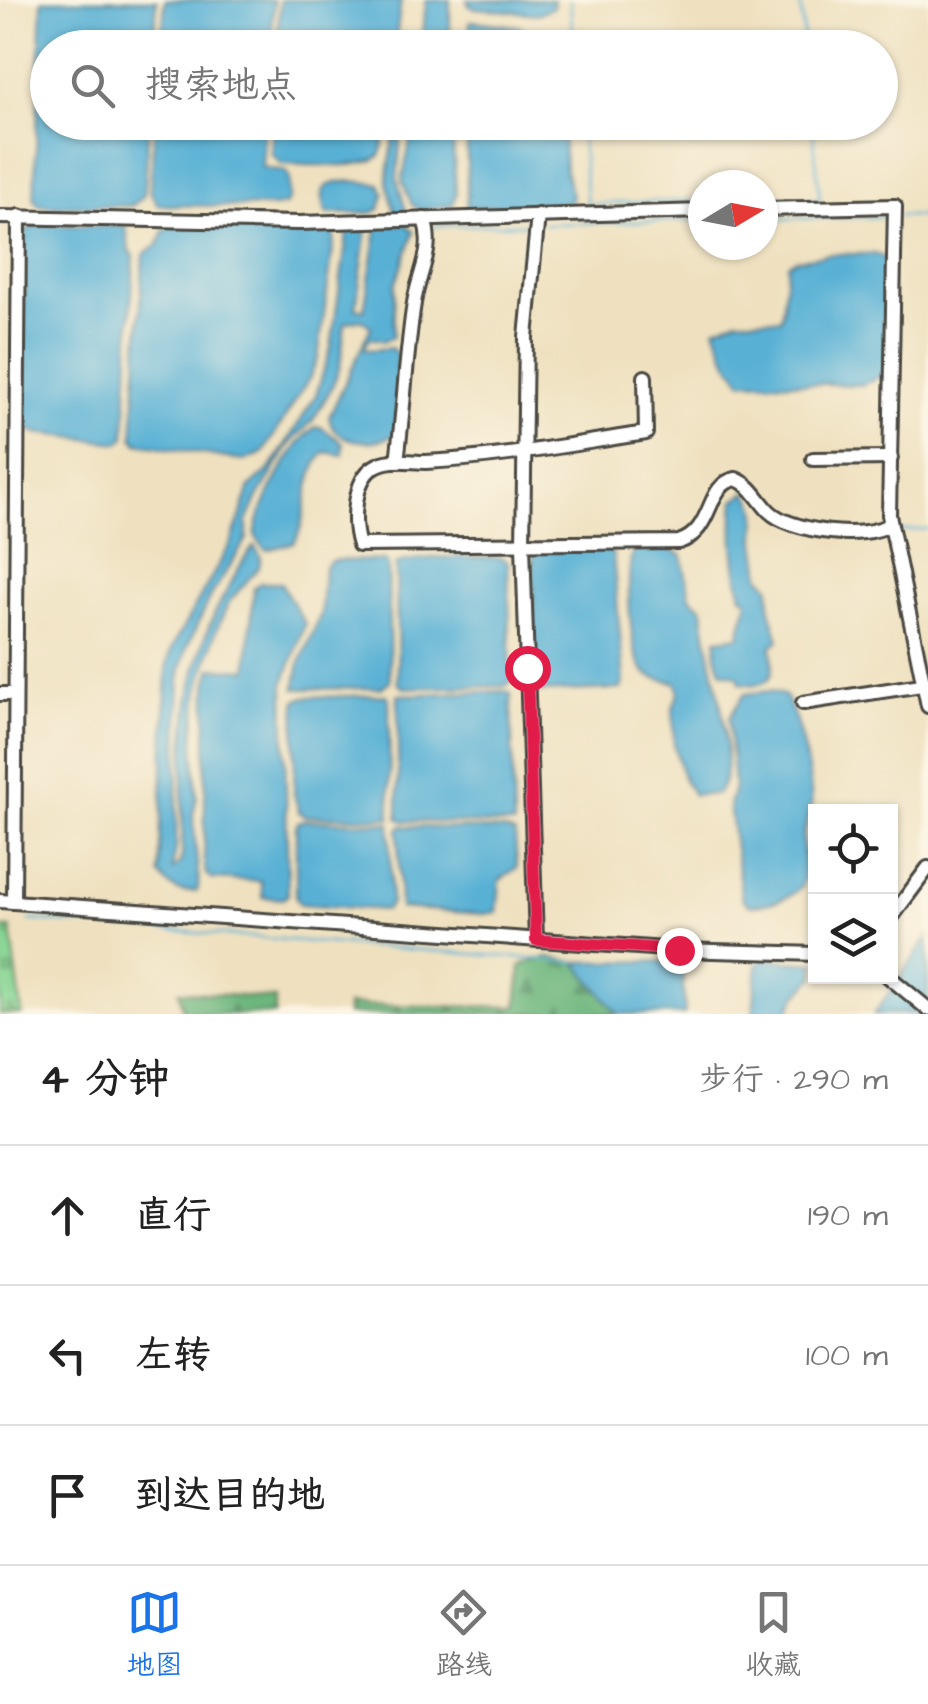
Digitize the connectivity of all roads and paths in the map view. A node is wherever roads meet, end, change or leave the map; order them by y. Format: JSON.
{"nodes":[{"id":1,"x":778,"y":210,"type":"edge"},
{"id":2,"x":688,"y":211,"type":"edge"},
{"id":3,"x":538,"y":215,"type":"junction"},
{"id":4,"x":19,"y":216,"type":"junction"},
{"id":5,"x":0,"y":217,"type":"edge"},
{"id":6,"x":424,"y":218,"type":"junction"},
{"id":7,"x":645,"y":377,"type":"dead end"},
{"id":8,"x":524,"y":453,"type":"junction"},
{"id":9,"x":891,"y":458,"type":"junction"},
{"id":10,"x":813,"y":459,"type":"dead end"},
{"id":11,"x":396,"y":461,"type":"junction"},
{"id":12,"x":890,"y":524,"type":"junction"},
{"id":13,"x":523,"y":546,"type":"junction"},
{"id":14,"x":926,"y":684,"type":"edge"},
{"id":15,"x":0,"y":694,"type":"edge"},
{"id":16,"x":15,"y":694,"type":"junction"},
{"id":17,"x":803,"y":703,"type":"dead end"},
{"id":18,"x":928,"y":706,"type":"edge"},
{"id":19,"x":928,"y":868,"type":"edge"},
{"id":20,"x":7,"y":901,"type":"edge"},
{"id":21,"x":898,"y":908,"type":"edge"},
{"id":22,"x":536,"y":940,"type":"junction"},
{"id":23,"x":808,"y":954,"type":"edge"},
{"id":24,"x":898,"y":984,"type":"edge"},
{"id":25,"x":928,"y":1009,"type":"edge"}],
"edges":[{"from":1,"to":9,"type":"street"},
{"from":2,"to":3,"type":"street"},
{"from":3,"to":6,"type":"street"},
{"from":3,"to":8,"type":"street"},
{"from":4,"to":5,"type":"street"},
{"from":4,"to":6,"type":"street"},
{"from":4,"to":16,"type":"street"},
{"from":6,"to":11,"type":"street"},
{"from":7,"to":8,"type":"street"},
{"from":8,"to":11,"type":"street"},
{"from":8,"to":13,"type":"street"},
{"from":9,"to":10,"type":"street"},
{"from":9,"to":12,"type":"street"},
{"from":11,"to":13,"type":"street"},
{"from":12,"to":13,"type":"street"},
{"from":12,"to":14,"type":"street"},
{"from":13,"to":22,"type":"street"},
{"from":14,"to":17,"type":"street"},
{"from":14,"to":18,"type":"street"},
{"from":15,"to":16,"type":"street"},
{"from":16,"to":20,"type":"street"},
{"from":19,"to":21,"type":"street"},
{"from":20,"to":22,"type":"street"},
{"from":22,"to":23,"type":"street"},
{"from":24,"to":25,"type":"street"}]}
